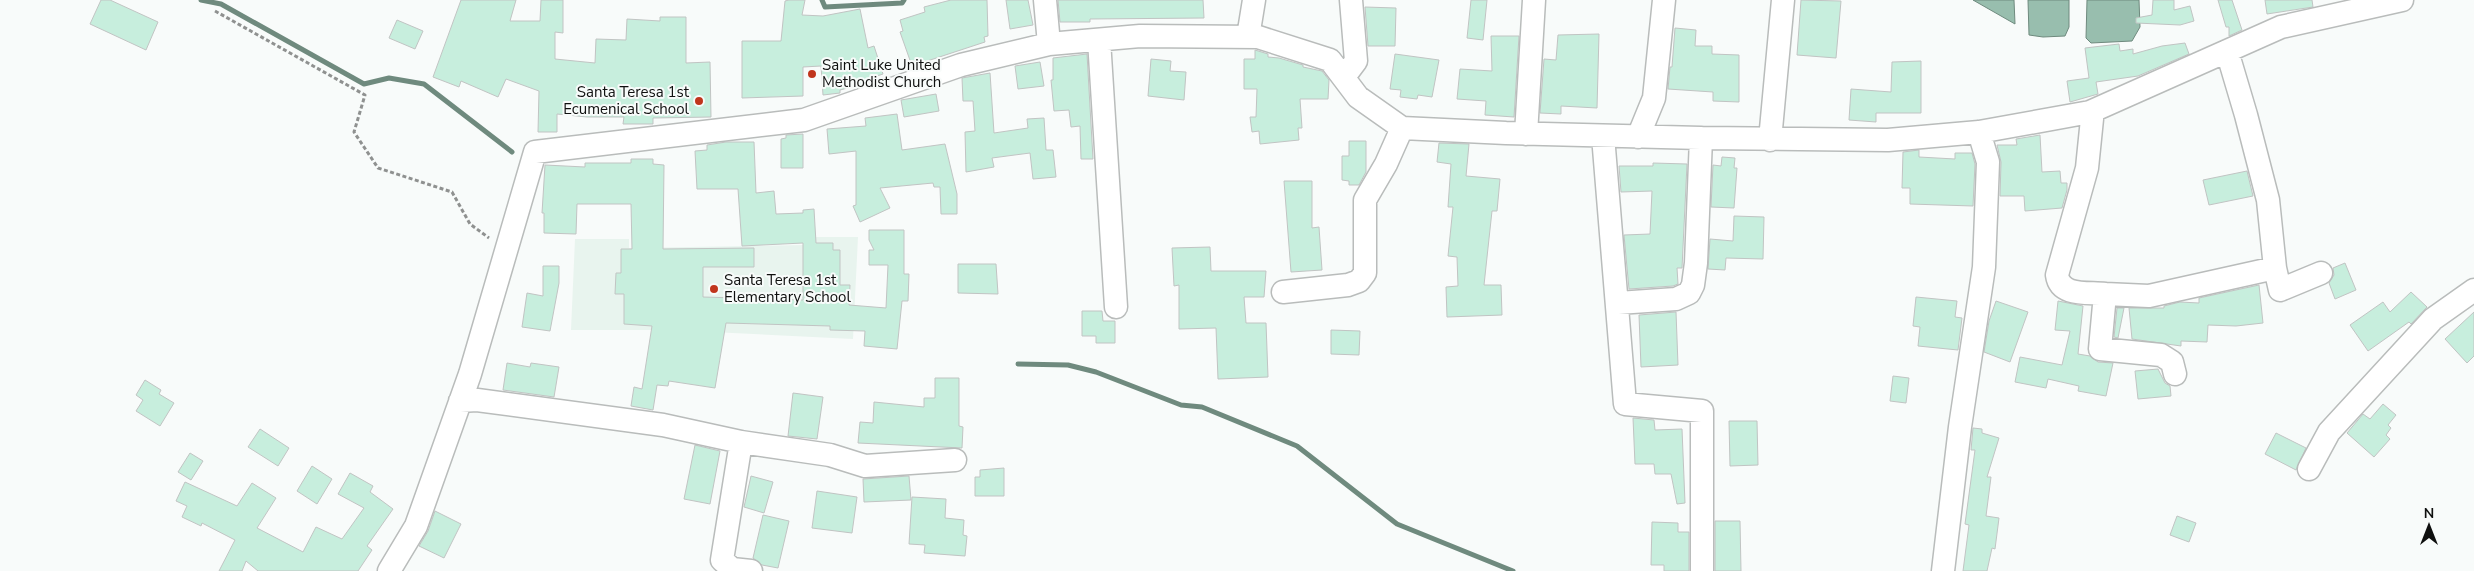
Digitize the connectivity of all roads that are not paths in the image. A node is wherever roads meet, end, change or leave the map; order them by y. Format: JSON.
{"nodes":[{"id":1,"x":1045,"y":0,"type":"edge"},
{"id":2,"x":1254,"y":0,"type":"edge"},
{"id":3,"x":1351,"y":0,"type":"edge"},
{"id":4,"x":1534,"y":0,"type":"edge"},
{"id":5,"x":1664,"y":0,"type":"edge"},
{"id":6,"x":1783,"y":0,"type":"edge"},
{"id":7,"x":2402,"y":0,"type":"edge"},
{"id":8,"x":1248,"y":37,"type":"junction"},
{"id":9,"x":1099,"y":40,"type":"junction"},
{"id":10,"x":1049,"y":44,"type":"junction"},
{"id":11,"x":2227,"y":51,"type":"junction"},
{"id":12,"x":1344,"y":77,"type":"junction"},
{"id":13,"x":2090,"y":112,"type":"junction"},
{"id":14,"x":1402,"y":128,"type":"junction"},
{"id":15,"x":1979,"y":132,"type":"junction"},
{"id":16,"x":1526,"y":134,"type":"junction"},
{"id":17,"x":1602,"y":136,"type":"junction"},
{"id":18,"x":1638,"y":137,"type":"junction"},
{"id":19,"x":1701,"y":138,"type":"junction"},
{"id":20,"x":1770,"y":140,"type":"junction"},
{"id":21,"x":2275,"y":268,"type":"junction"},
{"id":22,"x":2321,"y":273,"type":"dead end"},
{"id":23,"x":2474,"y":290,"type":"edge"},
{"id":24,"x":1283,"y":292,"type":"dead end"},
{"id":25,"x":2105,"y":294,"type":"junction"},
{"id":26,"x":1618,"y":303,"type":"junction"},
{"id":27,"x":1116,"y":307,"type":"dead end"},
{"id":28,"x":2175,"y":374,"type":"dead end"},
{"id":29,"x":460,"y":401,"type":"junction"},
{"id":30,"x":741,"y":442,"type":"junction"},
{"id":31,"x":955,"y":460,"type":"dead end"},
{"id":32,"x":2309,"y":469,"type":"dead end"},
{"id":33,"x":389,"y":571,"type":"edge"},
{"id":34,"x":751,"y":571,"type":"edge"},
{"id":35,"x":1702,"y":571,"type":"edge"},
{"id":36,"x":1943,"y":571,"type":"edge"}],
"edges":[{"from":1,"to":10,"type":"street"},
{"from":2,"to":8,"type":"street"},
{"from":3,"to":12,"type":"street"},
{"from":4,"to":16,"type":"street"},
{"from":5,"to":18,"type":"street"},
{"from":6,"to":20,"type":"street"},
{"from":7,"to":11,"type":"street"},
{"from":8,"to":9,"type":"street"},
{"from":8,"to":12,"type":"street"},
{"from":9,"to":10,"type":"street"},
{"from":9,"to":27,"type":"street"},
{"from":10,"to":29,"type":"street"},
{"from":11,"to":13,"type":"street"},
{"from":11,"to":21,"type":"street"},
{"from":12,"to":14,"type":"street"},
{"from":13,"to":15,"type":"street"},
{"from":13,"to":25,"type":"street"},
{"from":14,"to":16,"type":"street"},
{"from":14,"to":24,"type":"street"},
{"from":15,"to":20,"type":"street"},
{"from":15,"to":36,"type":"street"},
{"from":16,"to":17,"type":"street"},
{"from":17,"to":18,"type":"street"},
{"from":17,"to":26,"type":"street"},
{"from":18,"to":19,"type":"street"},
{"from":19,"to":20,"type":"street"},
{"from":19,"to":26,"type":"street"},
{"from":21,"to":22,"type":"street"},
{"from":21,"to":25,"type":"street"},
{"from":23,"to":32,"type":"street"},
{"from":25,"to":28,"type":"street"},
{"from":26,"to":35,"type":"street"},
{"from":29,"to":30,"type":"street"},
{"from":29,"to":33,"type":"street"},
{"from":30,"to":31,"type":"street"},
{"from":30,"to":34,"type":"street"}]}
